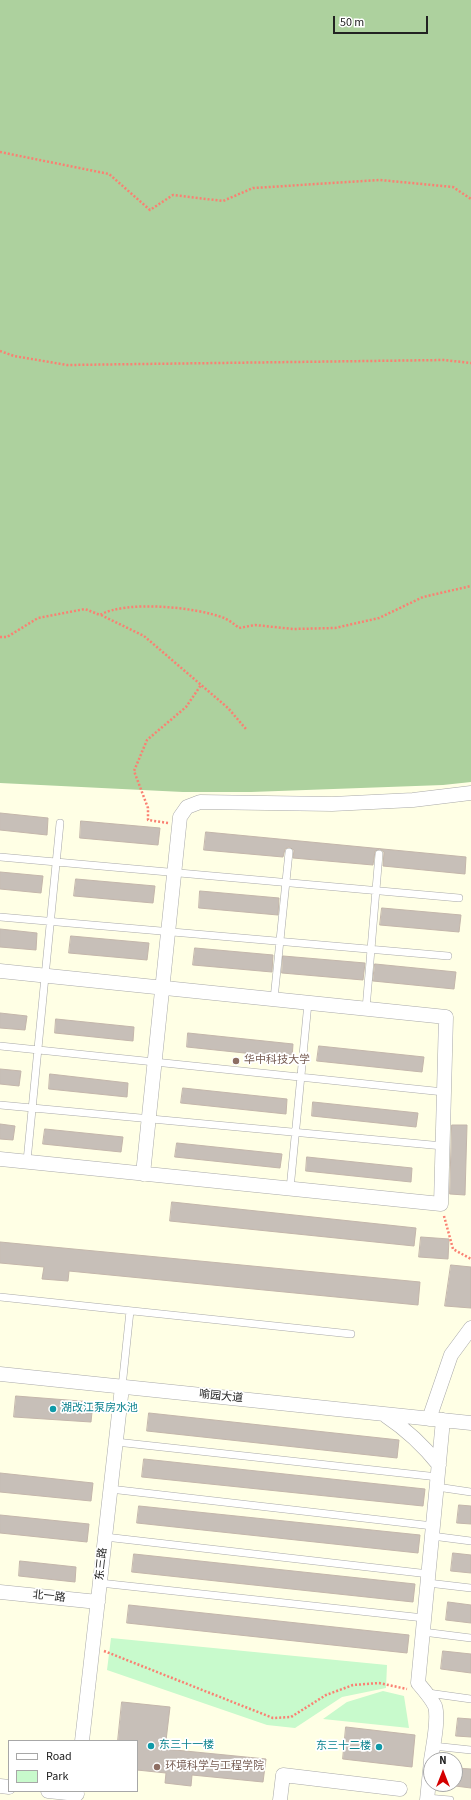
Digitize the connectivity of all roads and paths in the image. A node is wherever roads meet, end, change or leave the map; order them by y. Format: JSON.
{"nodes":[{"id":1,"x":0,"y":152,"type":"edge"},
{"id":2,"x":471,"y":199,"type":"edge"},
{"id":3,"x":0,"y":351,"type":"edge"},
{"id":4,"x":471,"y":363,"type":"edge"},
{"id":5,"x":471,"y":586,"type":"edge"},
{"id":6,"x":100,"y":615,"type":"junction"},
{"id":7,"x":0,"y":637,"type":"edge"},
{"id":8,"x":201,"y":684,"type":"junction"},
{"id":9,"x":246,"y":729,"type":"dead end"},
{"id":10,"x":471,"y":793,"type":"edge"},
{"id":11,"x":60,"y":823,"type":"dead end"},
{"id":12,"x":179,"y":825,"type":"junction"},
{"id":13,"x":289,"y":852,"type":"dead end"},
{"id":14,"x":379,"y":854,"type":"dead end"},
{"id":15,"x":0,"y":857,"type":"edge"},
{"id":16,"x":56,"y":862,"type":"junction"},
{"id":17,"x":174,"y":872,"type":"junction"},
{"id":18,"x":286,"y":882,"type":"junction"},
{"id":19,"x":376,"y":890,"type":"junction"},
{"id":20,"x":459,"y":898,"type":"dead end"},
{"id":21,"x":0,"y":917,"type":"edge"},
{"id":22,"x":51,"y":921,"type":"junction"},
{"id":23,"x":168,"y":932,"type":"junction"},
{"id":24,"x":280,"y":941,"type":"junction"},
{"id":25,"x":371,"y":950,"type":"junction"},
{"id":26,"x":448,"y":956,"type":"dead end"},
{"id":27,"x":0,"y":971,"type":"edge"},
{"id":28,"x":45,"y":976,"type":"junction"},
{"id":29,"x":162,"y":988,"type":"junction"},
{"id":30,"x":274,"y":999,"type":"junction"},
{"id":31,"x":308,"y":1003,"type":"junction"},
{"id":32,"x":366,"y":1009,"type":"junction"},
{"id":33,"x":0,"y":1046,"type":"edge"},
{"id":34,"x":38,"y":1050,"type":"junction"},
{"id":35,"x":155,"y":1062,"type":"junction"},
{"id":36,"x":300,"y":1077,"type":"junction"},
{"id":37,"x":444,"y":1092,"type":"junction"},
{"id":38,"x":0,"y":1105,"type":"edge"},
{"id":39,"x":32,"y":1108,"type":"junction"},
{"id":40,"x":149,"y":1119,"type":"junction"},
{"id":41,"x":295,"y":1132,"type":"junction"},
{"id":42,"x":443,"y":1146,"type":"junction"},
{"id":43,"x":0,"y":1159,"type":"edge"},
{"id":44,"x":27,"y":1161,"type":"junction"},
{"id":45,"x":143,"y":1174,"type":"junction"},
{"id":46,"x":290,"y":1189,"type":"junction"},
{"id":47,"x":441,"y":1204,"type":"junction"},
{"id":48,"x":471,"y":1258,"type":"edge"},
{"id":49,"x":0,"y":1297,"type":"edge"},
{"id":50,"x":130,"y":1311,"type":"junction"},
{"id":51,"x":471,"y":1328,"type":"edge"},
{"id":52,"x":351,"y":1334,"type":"dead end"},
{"id":53,"x":0,"y":1374,"type":"edge"},
{"id":54,"x":122,"y":1387,"type":"junction"},
{"id":55,"x":384,"y":1414,"type":"junction"},
{"id":56,"x":436,"y":1420,"type":"junction"},
{"id":57,"x":471,"y":1423,"type":"edge"},
{"id":58,"x":116,"y":1442,"type":"junction"},
{"id":59,"x":438,"y":1476,"type":"junction"},
{"id":60,"x":110,"y":1489,"type":"junction"},
{"id":61,"x":471,"y":1492,"type":"edge"},
{"id":62,"x":433,"y":1531,"type":"junction"},
{"id":63,"x":105,"y":1537,"type":"junction"},
{"id":64,"x":471,"y":1541,"type":"edge"},
{"id":65,"x":428,"y":1579,"type":"junction"},
{"id":66,"x":100,"y":1583,"type":"junction"},
{"id":67,"x":471,"y":1588,"type":"edge"},
{"id":68,"x":0,"y":1592,"type":"edge"},
{"id":69,"x":98,"y":1602,"type":"junction"},
{"id":70,"x":424,"y":1625,"type":"junction"},
{"id":71,"x":471,"y":1638,"type":"edge"},
{"id":72,"x":93,"y":1646,"type":"junction"},
{"id":73,"x":427,"y":1693,"type":"junction"},
{"id":74,"x":471,"y":1699,"type":"edge"},
{"id":75,"x":82,"y":1740,"type":"edge"},
{"id":76,"x":433,"y":1746,"type":"junction"},
{"id":77,"x":471,"y":1750,"type":"edge"},
{"id":78,"x":432,"y":1752,"type":"edge"},
{"id":79,"x":400,"y":1789,"type":"dead end"},
{"id":80,"x":55,"y":1792,"type":"edge"},
{"id":81,"x":76,"y":1795,"type":"edge"},
{"id":82,"x":427,"y":1799,"type":"edge"},
{"id":83,"x":280,"y":1800,"type":"edge"},
{"id":84,"x":450,"y":1800,"type":"edge"}],
"edges":[{"from":1,"to":2,"type":"path"},
{"from":3,"to":4,"type":"path"},
{"from":5,"to":6,"type":"path"},
{"from":6,"to":7,"type":"path"},
{"from":6,"to":8,"type":"path"},
{"from":8,"to":9,"type":"path"},
{"from":8,"to":12,"type":"path"},
{"from":10,"to":12,"type":"street"},
{"from":11,"to":16,"type":"lane"},
{"from":12,"to":17,"type":"street"},
{"from":13,"to":18,"type":"lane"},
{"from":14,"to":19,"type":"lane"},
{"from":15,"to":16,"type":"lane"},
{"from":16,"to":17,"type":"lane"},
{"from":16,"to":22,"type":"lane"},
{"from":17,"to":18,"type":"lane"},
{"from":17,"to":23,"type":"street"},
{"from":18,"to":19,"type":"lane"},
{"from":18,"to":24,"type":"lane"},
{"from":19,"to":20,"type":"lane"},
{"from":19,"to":25,"type":"lane"},
{"from":21,"to":22,"type":"lane"},
{"from":22,"to":23,"type":"lane"},
{"from":22,"to":28,"type":"lane"},
{"from":23,"to":24,"type":"lane"},
{"from":23,"to":29,"type":"street"},
{"from":24,"to":25,"type":"lane"},
{"from":24,"to":30,"type":"lane"},
{"from":25,"to":26,"type":"lane"},
{"from":25,"to":32,"type":"lane"},
{"from":27,"to":28,"type":"street"},
{"from":28,"to":29,"type":"street"},
{"from":28,"to":34,"type":"lane"},
{"from":29,"to":30,"type":"street"},
{"from":29,"to":35,"type":"street"},
{"from":30,"to":31,"type":"street"},
{"from":31,"to":32,"type":"street"},
{"from":31,"to":36,"type":"lane"},
{"from":32,"to":37,"type":"street"},
{"from":33,"to":34,"type":"lane"},
{"from":34,"to":35,"type":"lane"},
{"from":34,"to":39,"type":"lane"},
{"from":35,"to":36,"type":"lane"},
{"from":35,"to":40,"type":"street"},
{"from":36,"to":37,"type":"lane"},
{"from":36,"to":41,"type":"lane"},
{"from":37,"to":42,"type":"street"},
{"from":38,"to":39,"type":"lane"},
{"from":39,"to":40,"type":"lane"},
{"from":39,"to":44,"type":"lane"},
{"from":40,"to":41,"type":"lane"},
{"from":40,"to":45,"type":"street"},
{"from":41,"to":42,"type":"lane"},
{"from":41,"to":46,"type":"lane"},
{"from":42,"to":47,"type":"street"},
{"from":43,"to":44,"type":"street"},
{"from":44,"to":45,"type":"street"},
{"from":45,"to":46,"type":"street"},
{"from":46,"to":47,"type":"street"},
{"from":47,"to":48,"type":"path"},
{"from":49,"to":50,"type":"lane"},
{"from":50,"to":52,"type":"lane"},
{"from":50,"to":54,"type":"lane"},
{"from":51,"to":56,"type":"street"},
{"from":53,"to":54,"type":"street","name":"喻园大道"},
{"from":54,"to":55,"type":"street","name":"喻园大道"},
{"from":54,"to":58,"type":"street","name":"东三路"},
{"from":55,"to":56,"type":"street","name":"喻园大道"},
{"from":55,"to":59,"type":"street"},
{"from":56,"to":57,"type":"street","name":"喻园大道"},
{"from":56,"to":59,"type":"street"},
{"from":58,"to":59,"type":"lane"},
{"from":58,"to":60,"type":"street","name":"东三路"},
{"from":59,"to":61,"type":"lane"},
{"from":59,"to":62,"type":"street"},
{"from":60,"to":62,"type":"lane"},
{"from":60,"to":63,"type":"street","name":"东三路"},
{"from":62,"to":64,"type":"lane"},
{"from":62,"to":65,"type":"street"},
{"from":63,"to":65,"type":"lane"},
{"from":63,"to":66,"type":"street","name":"东三路"},
{"from":65,"to":67,"type":"lane"},
{"from":65,"to":70,"type":"street"},
{"from":66,"to":69,"type":"street","name":"东三路"},
{"from":66,"to":70,"type":"lane"},
{"from":68,"to":69,"type":"street","name":"北一路"},
{"from":69,"to":72,"type":"street","name":"东三路"},
{"from":70,"to":71,"type":"lane"},
{"from":70,"to":73,"type":"street"},
{"from":72,"to":73,"type":"path"},
{"from":72,"to":75,"type":"street","name":"东三路"},
{"from":73,"to":74,"type":"lane"},
{"from":73,"to":76,"type":"street"},
{"from":76,"to":77,"type":"lane"},
{"from":76,"to":78,"type":"street"},
{"from":79,"to":83,"type":"street"},
{"from":80,"to":81,"type":"street"},
{"from":82,"to":84,"type":"lane"}]}
